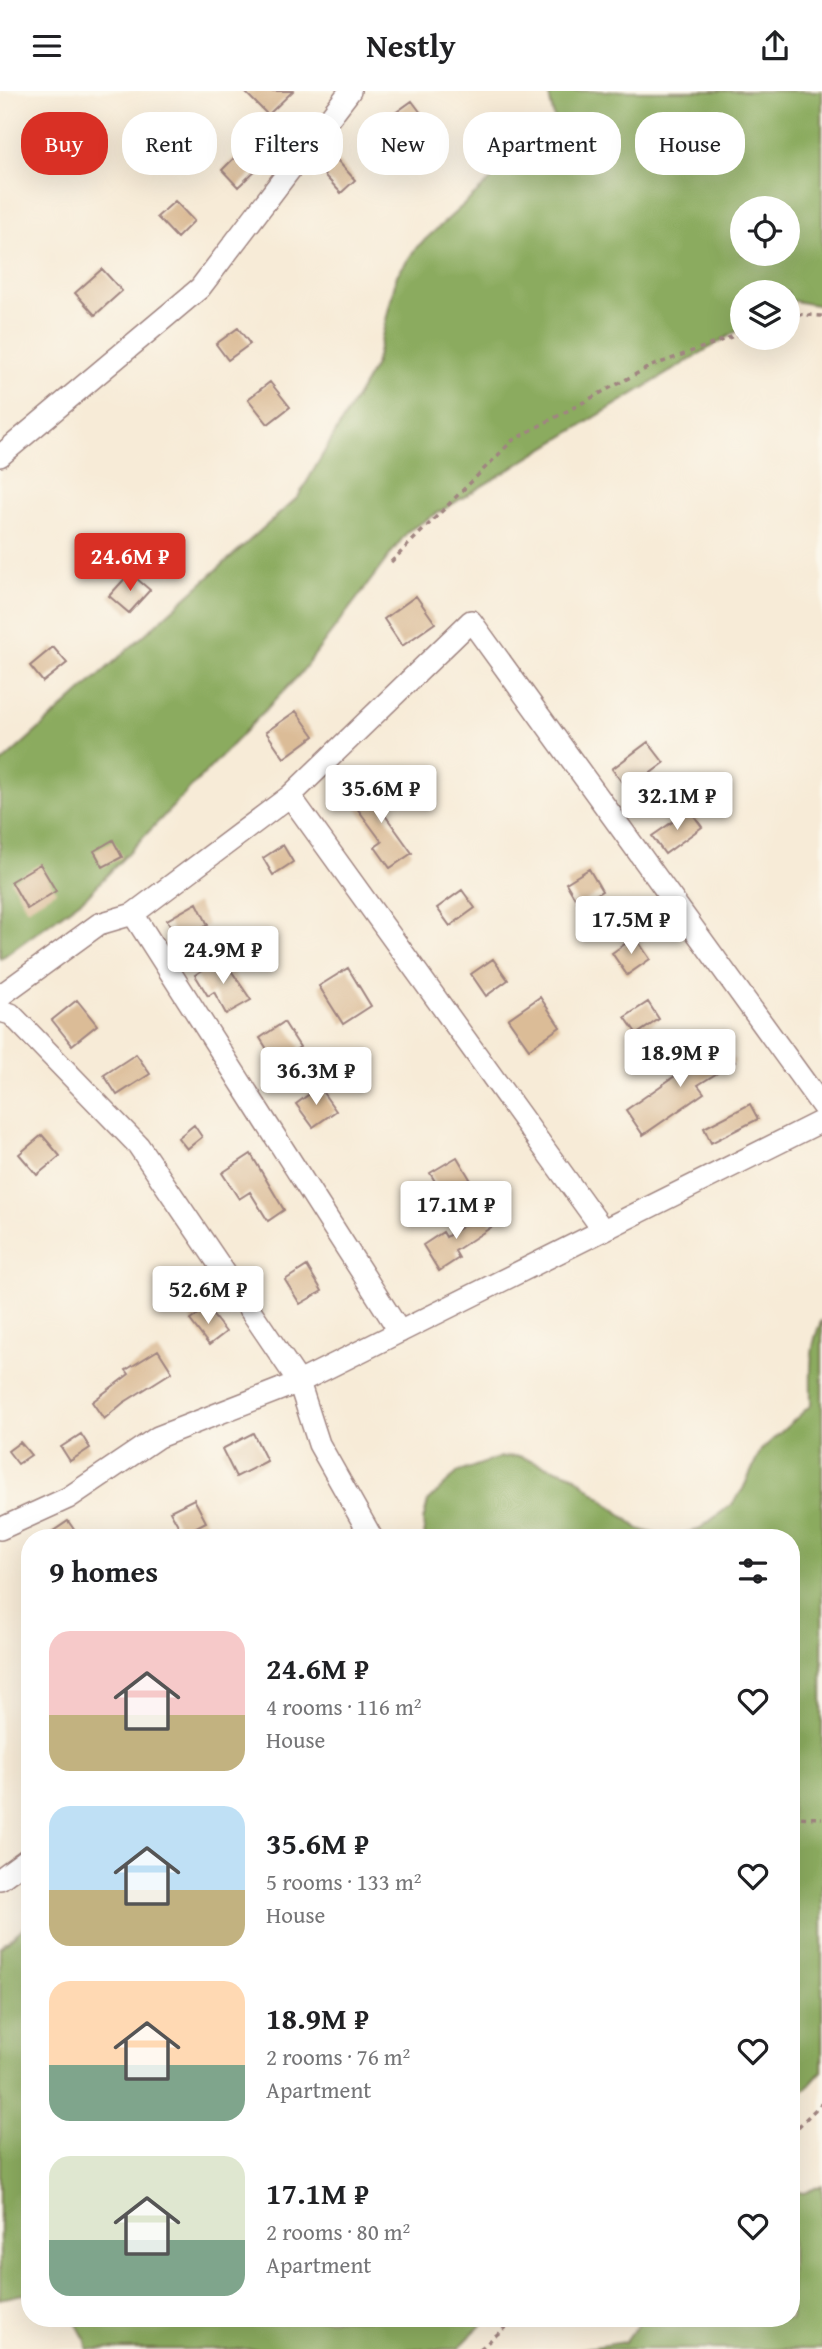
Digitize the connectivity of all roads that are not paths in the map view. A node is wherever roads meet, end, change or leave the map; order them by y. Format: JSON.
{"nodes":[{"id":1,"x":350,"y":91,"type":"edge"},
{"id":2,"x":0,"y":456,"type":"edge"},
{"id":3,"x":290,"y":796,"type":"junction"},
{"id":4,"x":132,"y":914,"type":"junction"},
{"id":5,"x":0,"y":996,"type":"edge"},
{"id":6,"x":0,"y":1011,"type":"edge"},
{"id":7,"x":822,"y":1106,"type":"edge"},
{"id":8,"x":822,"y":1121,"type":"edge"},
{"id":9,"x":603,"y":1230,"type":"junction"},
{"id":10,"x":400,"y":1332,"type":"junction"},
{"id":11,"x":299,"y":1383,"type":"junction"},
{"id":12,"x":0,"y":1529,"type":"edge"},
{"id":13,"x":367,"y":1529,"type":"edge"},
{"id":14,"x":21,"y":1864,"type":"edge"},
{"id":15,"x":0,"y":1879,"type":"edge"}],
"edges":[{"from":1,"to":2,"type":"street"},
{"from":3,"to":4,"type":"street"},
{"from":3,"to":7,"type":"street"},
{"from":3,"to":9,"type":"street"},
{"from":4,"to":5,"type":"street"},
{"from":4,"to":10,"type":"street"},
{"from":6,"to":11,"type":"street"},
{"from":8,"to":9,"type":"street"},
{"from":9,"to":10,"type":"street"},
{"from":10,"to":11,"type":"street"},
{"from":11,"to":12,"type":"street"},
{"from":11,"to":13,"type":"street"},
{"from":14,"to":15,"type":"street"}]}
